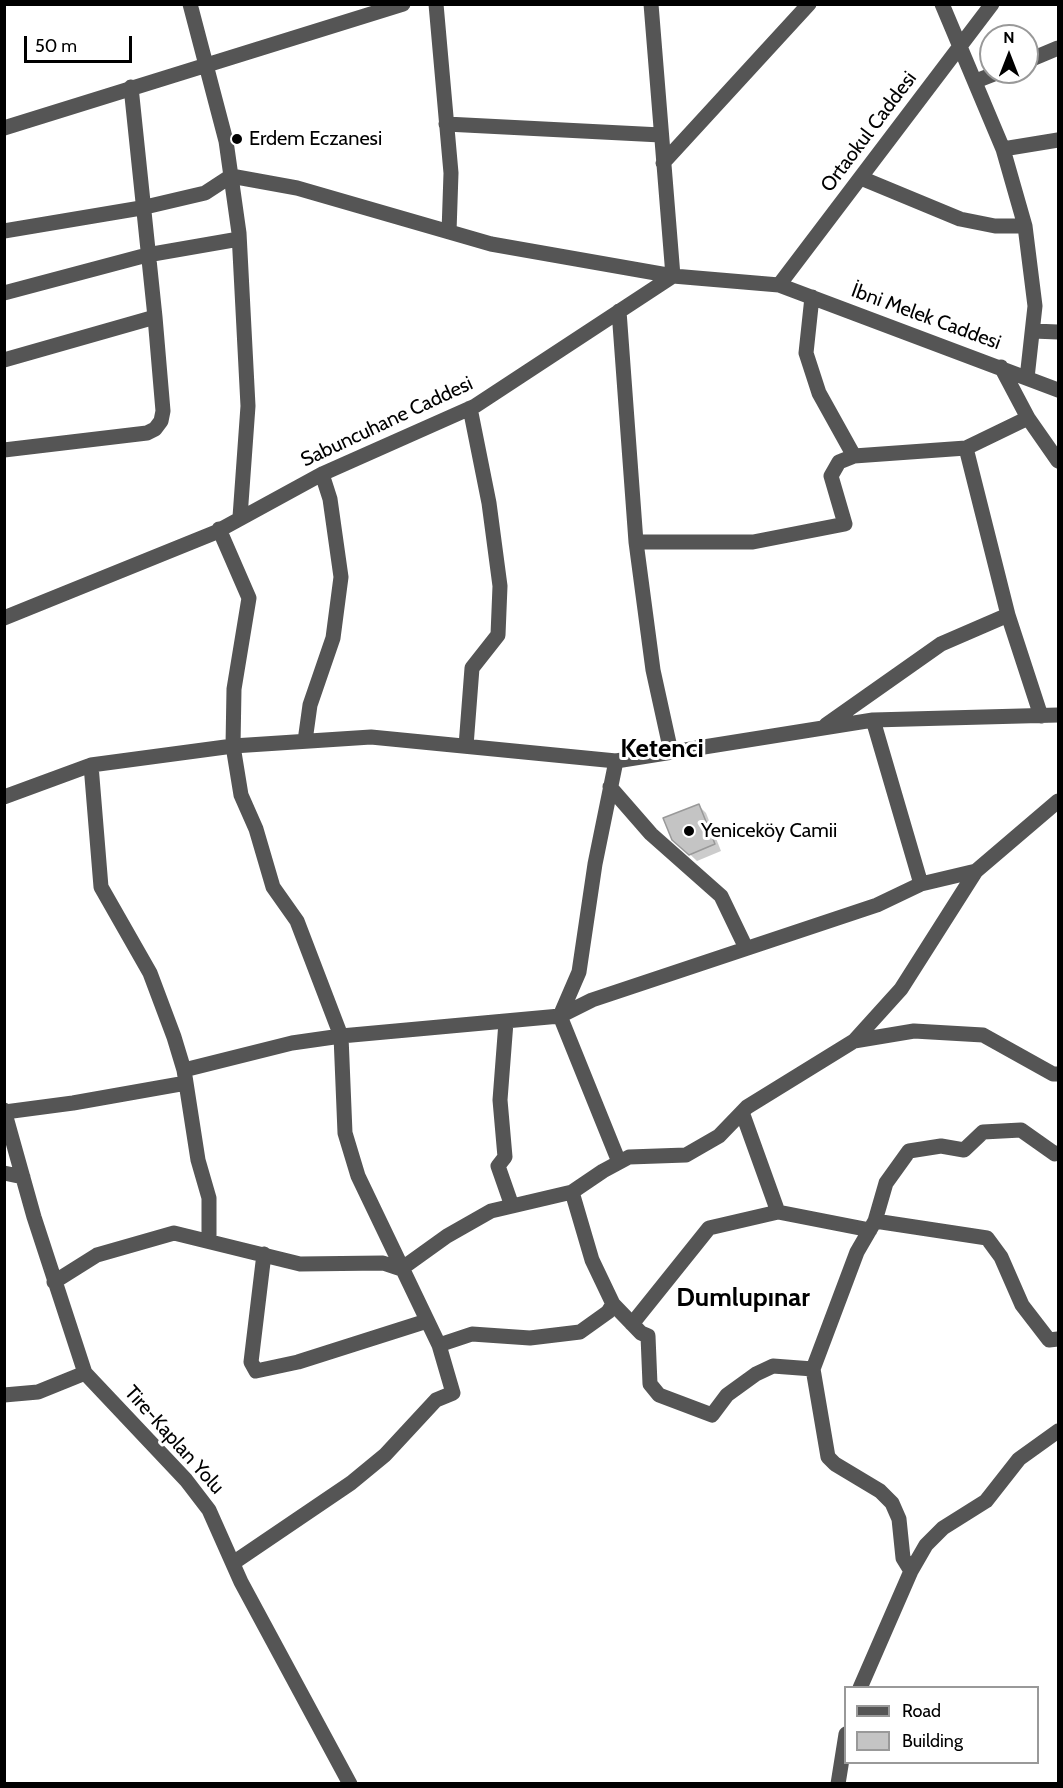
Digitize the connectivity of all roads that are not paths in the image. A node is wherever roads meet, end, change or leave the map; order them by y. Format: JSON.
{"nodes":[{"id":1,"x":190,"y":4,"type":"edge"},
{"id":2,"x":403,"y":4,"type":"edge"},
{"id":3,"x":436,"y":4,"type":"edge"},
{"id":4,"x":651,"y":4,"type":"edge"},
{"id":5,"x":809,"y":4,"type":"edge"},
{"id":6,"x":942,"y":4,"type":"edge"},
{"id":7,"x":992,"y":4,"type":"edge"},
{"id":8,"x":960,"y":46,"type":"junction"},
{"id":9,"x":1059,"y":48,"type":"edge"},
{"id":10,"x":1039,"y":56,"type":"edge"},
{"id":11,"x":206,"y":66,"type":"junction"},
{"id":12,"x":979,"y":80,"type":"edge"},
{"id":13,"x":976,"y":81,"type":"junction"},
{"id":14,"x":131,"y":87,"type":"junction"},
{"id":15,"x":446,"y":124,"type":"junction"},
{"id":16,"x":4,"y":128,"type":"edge"},
{"id":17,"x":661,"y":135,"type":"junction"},
{"id":18,"x":1059,"y":140,"type":"edge"},
{"id":19,"x":1003,"y":149,"type":"junction"},
{"id":20,"x":663,"y":163,"type":"junction"},
{"id":21,"x":231,"y":176,"type":"junction"},
{"id":22,"x":861,"y":177,"type":"junction"},
{"id":23,"x":141,"y":208,"type":"junction"},
{"id":24,"x":1025,"y":226,"type":"junction"},
{"id":25,"x":4,"y":231,"type":"edge"},
{"id":26,"x":449,"y":231,"type":"junction"},
{"id":27,"x":239,"y":239,"type":"junction"},
{"id":28,"x":147,"y":255,"type":"junction"},
{"id":29,"x":673,"y":276,"type":"junction"},
{"id":30,"x":778,"y":285,"type":"junction"},
{"id":31,"x":4,"y":293,"type":"edge"},
{"id":32,"x":812,"y":297,"type":"junction"},
{"id":33,"x":619,"y":311,"type":"junction"},
{"id":34,"x":155,"y":317,"type":"junction"},
{"id":35,"x":1033,"y":331,"type":"junction"},
{"id":36,"x":1059,"y":332,"type":"edge"},
{"id":37,"x":4,"y":360,"type":"edge"},
{"id":38,"x":1001,"y":368,"type":"junction"},
{"id":39,"x":1027,"y":378,"type":"junction"},
{"id":40,"x":1059,"y":390,"type":"edge"},
{"id":41,"x":470,"y":408,"type":"junction"},
{"id":42,"x":1028,"y":418,"type":"junction"},
{"id":43,"x":966,"y":448,"type":"junction"},
{"id":44,"x":4,"y":450,"type":"edge"},
{"id":45,"x":854,"y":456,"type":"junction"},
{"id":46,"x":1059,"y":461,"type":"edge"},
{"id":47,"x":322,"y":474,"type":"junction"},
{"id":48,"x":240,"y":517,"type":"junction"},
{"id":49,"x":219,"y":530,"type":"junction"},
{"id":50,"x":636,"y":542,"type":"junction"},
{"id":51,"x":1008,"y":615,"type":"junction"},
{"id":52,"x":4,"y":618,"type":"edge"},
{"id":53,"x":1059,"y":715,"type":"edge"},
{"id":54,"x":1041,"y":716,"type":"junction"},
{"id":55,"x":873,"y":720,"type":"junction"},
{"id":56,"x":824,"y":727,"type":"junction"},
{"id":57,"x":305,"y":741,"type":"junction"},
{"id":58,"x":233,"y":746,"type":"junction"},
{"id":59,"x":466,"y":746,"type":"junction"},
{"id":60,"x":670,"y":752,"type":"junction"},
{"id":61,"x":616,"y":761,"type":"junction"},
{"id":62,"x":91,"y":765,"type":"junction"},
{"id":63,"x":610,"y":787,"type":"junction"},
{"id":64,"x":4,"y":797,"type":"edge"},
{"id":65,"x":1059,"y":801,"type":"edge"},
{"id":66,"x":976,"y":871,"type":"junction"},
{"id":67,"x":921,"y":884,"type":"junction"},
{"id":68,"x":746,"y":948,"type":"junction"},
{"id":69,"x":560,"y":1016,"type":"junction"},
{"id":70,"x":506,"y":1022,"type":"junction"},
{"id":71,"x":341,"y":1036,"type":"junction"},
{"id":72,"x":854,"y":1041,"type":"junction"},
{"id":73,"x":1059,"y":1074,"type":"edge"},
{"id":74,"x":185,"y":1076,"type":"junction"},
{"id":75,"x":5,"y":1111,"type":"edge"},
{"id":76,"x":742,"y":1112,"type":"junction"},
{"id":77,"x":1059,"y":1153,"type":"edge"},
{"id":78,"x":619,"y":1162,"type":"junction"},
{"id":79,"x":4,"y":1173,"type":"edge"},
{"id":80,"x":22,"y":1177,"type":"junction"},
{"id":81,"x":572,"y":1192,"type":"junction"},
{"id":82,"x":512,"y":1206,"type":"junction"},
{"id":83,"x":778,"y":1212,"type":"junction"},
{"id":84,"x":872,"y":1225,"type":"junction"},
{"id":85,"x":209,"y":1240,"type":"junction"},
{"id":86,"x":264,"y":1254,"type":"junction"},
{"id":87,"x":401,"y":1269,"type":"junction"},
{"id":88,"x":54,"y":1282,"type":"junction"},
{"id":89,"x":613,"y":1304,"type":"junction"},
{"id":90,"x":427,"y":1321,"type":"junction"},
{"id":91,"x":632,"y":1324,"type":"junction"},
{"id":92,"x":1059,"y":1339,"type":"edge"},
{"id":93,"x":439,"y":1345,"type":"junction"},
{"id":94,"x":813,"y":1369,"type":"junction"},
{"id":95,"x":86,"y":1373,"type":"junction"},
{"id":96,"x":4,"y":1395,"type":"edge"},
{"id":97,"x":1059,"y":1431,"type":"edge"},
{"id":98,"x":233,"y":1563,"type":"junction"},
{"id":99,"x":911,"y":1570,"type":"junction"},
{"id":100,"x":861,"y":1686,"type":"edge"},
{"id":101,"x":844,"y":1745,"type":"edge"},
{"id":102,"x":350,"y":1784,"type":"edge"},
{"id":103,"x":837,"y":1784,"type":"edge"}],
"edges":[{"from":1,"to":11,"type":"street"},
{"from":2,"to":11,"type":"street"},
{"from":3,"to":15,"type":"street"},
{"from":4,"to":17,"type":"street"},
{"from":5,"to":20,"type":"street"},
{"from":6,"to":8,"type":"street"},
{"from":7,"to":8,"type":"street","name":"Ortaokul Caddesi"},
{"from":8,"to":13,"type":"street"},
{"from":8,"to":22,"type":"street","name":"Ortaokul Caddesi"},
{"from":9,"to":10,"type":"street"},
{"from":11,"to":14,"type":"street"},
{"from":11,"to":21,"type":"street"},
{"from":12,"to":13,"type":"street"},
{"from":13,"to":19,"type":"street"},
{"from":14,"to":16,"type":"street"},
{"from":14,"to":23,"type":"street"},
{"from":15,"to":17,"type":"street"},
{"from":15,"to":26,"type":"street"},
{"from":17,"to":20,"type":"street"},
{"from":18,"to":19,"type":"street"},
{"from":19,"to":24,"type":"street"},
{"from":20,"to":29,"type":"street"},
{"from":21,"to":23,"type":"street"},
{"from":21,"to":26,"type":"street"},
{"from":21,"to":27,"type":"street"},
{"from":22,"to":24,"type":"street"},
{"from":22,"to":30,"type":"street","name":"Ortaokul Caddesi"},
{"from":23,"to":25,"type":"street"},
{"from":23,"to":28,"type":"street"},
{"from":24,"to":35,"type":"street"},
{"from":26,"to":29,"type":"street"},
{"from":27,"to":28,"type":"street"},
{"from":27,"to":48,"type":"street"},
{"from":28,"to":31,"type":"street"},
{"from":28,"to":34,"type":"street"},
{"from":29,"to":30,"type":"street"},
{"from":29,"to":33,"type":"street","name":"Sabuncuhane Caddesi"},
{"from":30,"to":32,"type":"street","name":"İbni Melek Caddesi"},
{"from":32,"to":38,"type":"street","name":"İbni Melek Caddesi"},
{"from":32,"to":45,"type":"street"},
{"from":33,"to":41,"type":"street","name":"Sabuncuhane Caddesi"},
{"from":33,"to":50,"type":"street"},
{"from":34,"to":37,"type":"street"},
{"from":34,"to":44,"type":"street"},
{"from":35,"to":36,"type":"street"},
{"from":35,"to":39,"type":"street"},
{"from":38,"to":39,"type":"street","name":"İbni Melek Caddesi"},
{"from":38,"to":42,"type":"street"},
{"from":39,"to":40,"type":"street","name":"İbni Melek Caddesi"},
{"from":41,"to":47,"type":"street","name":"Sabuncuhane Caddesi"},
{"from":41,"to":59,"type":"street"},
{"from":42,"to":43,"type":"street"},
{"from":42,"to":46,"type":"street"},
{"from":43,"to":45,"type":"street"},
{"from":43,"to":51,"type":"street"},
{"from":45,"to":50,"type":"street"},
{"from":47,"to":48,"type":"street","name":"Sabuncuhane Caddesi"},
{"from":47,"to":57,"type":"street"},
{"from":48,"to":49,"type":"street","name":"Sabuncuhane Caddesi"},
{"from":49,"to":52,"type":"street","name":"Sabuncuhane Caddesi"},
{"from":49,"to":58,"type":"street"},
{"from":50,"to":60,"type":"street"},
{"from":51,"to":54,"type":"street"},
{"from":51,"to":56,"type":"street"},
{"from":53,"to":54,"type":"street"},
{"from":54,"to":55,"type":"street"},
{"from":55,"to":56,"type":"street"},
{"from":55,"to":67,"type":"street"},
{"from":56,"to":60,"type":"street"},
{"from":57,"to":58,"type":"street"},
{"from":57,"to":59,"type":"street"},
{"from":58,"to":62,"type":"street"},
{"from":58,"to":71,"type":"street"},
{"from":59,"to":61,"type":"street"},
{"from":60,"to":61,"type":"street"},
{"from":61,"to":63,"type":"street"},
{"from":62,"to":64,"type":"street"},
{"from":62,"to":74,"type":"street"},
{"from":63,"to":68,"type":"street"},
{"from":63,"to":69,"type":"street"},
{"from":65,"to":66,"type":"street"},
{"from":66,"to":67,"type":"street"},
{"from":66,"to":72,"type":"street"},
{"from":67,"to":68,"type":"street"},
{"from":68,"to":69,"type":"street"},
{"from":69,"to":70,"type":"street"},
{"from":69,"to":78,"type":"street"},
{"from":70,"to":71,"type":"street"},
{"from":70,"to":82,"type":"street"},
{"from":71,"to":74,"type":"street"},
{"from":71,"to":87,"type":"street"},
{"from":72,"to":73,"type":"street"},
{"from":72,"to":76,"type":"street"},
{"from":74,"to":75,"type":"street"},
{"from":74,"to":85,"type":"street"},
{"from":75,"to":80,"type":"street","name":"Tire-Kaplan Yolu"},
{"from":76,"to":78,"type":"street"},
{"from":76,"to":83,"type":"street"},
{"from":77,"to":84,"type":"street"},
{"from":78,"to":81,"type":"street"},
{"from":79,"to":80,"type":"street"},
{"from":80,"to":88,"type":"street","name":"Tire-Kaplan Yolu"},
{"from":81,"to":82,"type":"street"},
{"from":81,"to":89,"type":"street"},
{"from":82,"to":87,"type":"street"},
{"from":83,"to":84,"type":"street"},
{"from":83,"to":91,"type":"street"},
{"from":84,"to":92,"type":"street"},
{"from":84,"to":94,"type":"street"},
{"from":85,"to":86,"type":"street"},
{"from":85,"to":88,"type":"street"},
{"from":86,"to":87,"type":"street"},
{"from":86,"to":90,"type":"street"},
{"from":87,"to":90,"type":"street"},
{"from":88,"to":95,"type":"street","name":"Tire-Kaplan Yolu"},
{"from":89,"to":91,"type":"street"},
{"from":89,"to":93,"type":"street"},
{"from":90,"to":93,"type":"street"},
{"from":91,"to":94,"type":"street"},
{"from":93,"to":98,"type":"street"},
{"from":94,"to":99,"type":"street"},
{"from":95,"to":96,"type":"street"},
{"from":95,"to":98,"type":"street","name":"Tire-Kaplan Yolu"},
{"from":97,"to":99,"type":"street"},
{"from":98,"to":102,"type":"street","name":"Tire-Kaplan Yolu"},
{"from":99,"to":100,"type":"street"},
{"from":101,"to":103,"type":"street"}]}
